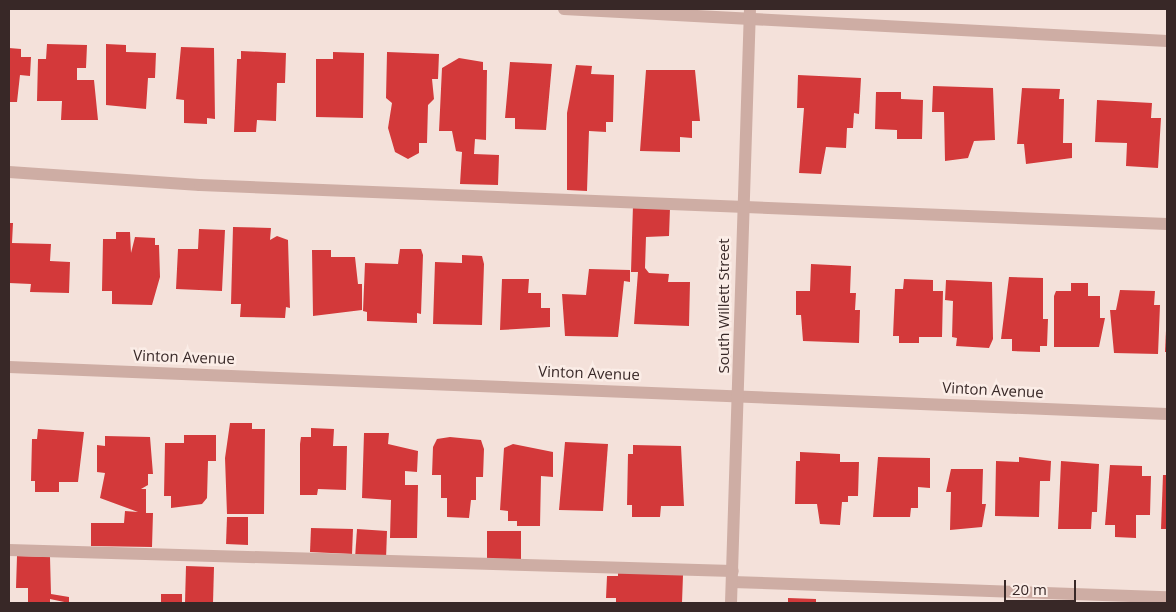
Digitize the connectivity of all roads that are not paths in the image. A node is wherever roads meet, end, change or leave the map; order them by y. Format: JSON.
{"nodes":[{"id":1,"x":564,"y":9,"type":"edge"},
{"id":2,"x":750,"y":13,"type":"edge"},
{"id":3,"x":1167,"y":41,"type":"edge"},
{"id":4,"x":9,"y":172,"type":"edge"},
{"id":5,"x":741,"y":204,"type":"junction"},
{"id":6,"x":1167,"y":224,"type":"edge"},
{"id":7,"x":9,"y":367,"type":"edge"},
{"id":8,"x":740,"y":395,"type":"junction"},
{"id":9,"x":1167,"y":414,"type":"edge"},
{"id":10,"x":9,"y":550,"type":"edge"},
{"id":11,"x":732,"y":577,"type":"junction"},
{"id":12,"x":1167,"y":597,"type":"edge"},
{"id":13,"x":731,"y":603,"type":"edge"}],
"edges":[{"from":1,"to":2,"type":"street"},
{"from":2,"to":3,"type":"street"},
{"from":2,"to":5,"type":"street","name":"South Willett Street"},
{"from":4,"to":5,"type":"street"},
{"from":5,"to":6,"type":"street"},
{"from":5,"to":8,"type":"street","name":"South Willett Street"},
{"from":7,"to":8,"type":"street","name":"Vinton Avenue"},
{"from":8,"to":9,"type":"street","name":"Vinton Avenue"},
{"from":8,"to":11,"type":"street","name":"South Willett Street"},
{"from":10,"to":11,"type":"street"},
{"from":11,"to":12,"type":"street"},
{"from":11,"to":13,"type":"street","name":"South Willett Street"}]}
